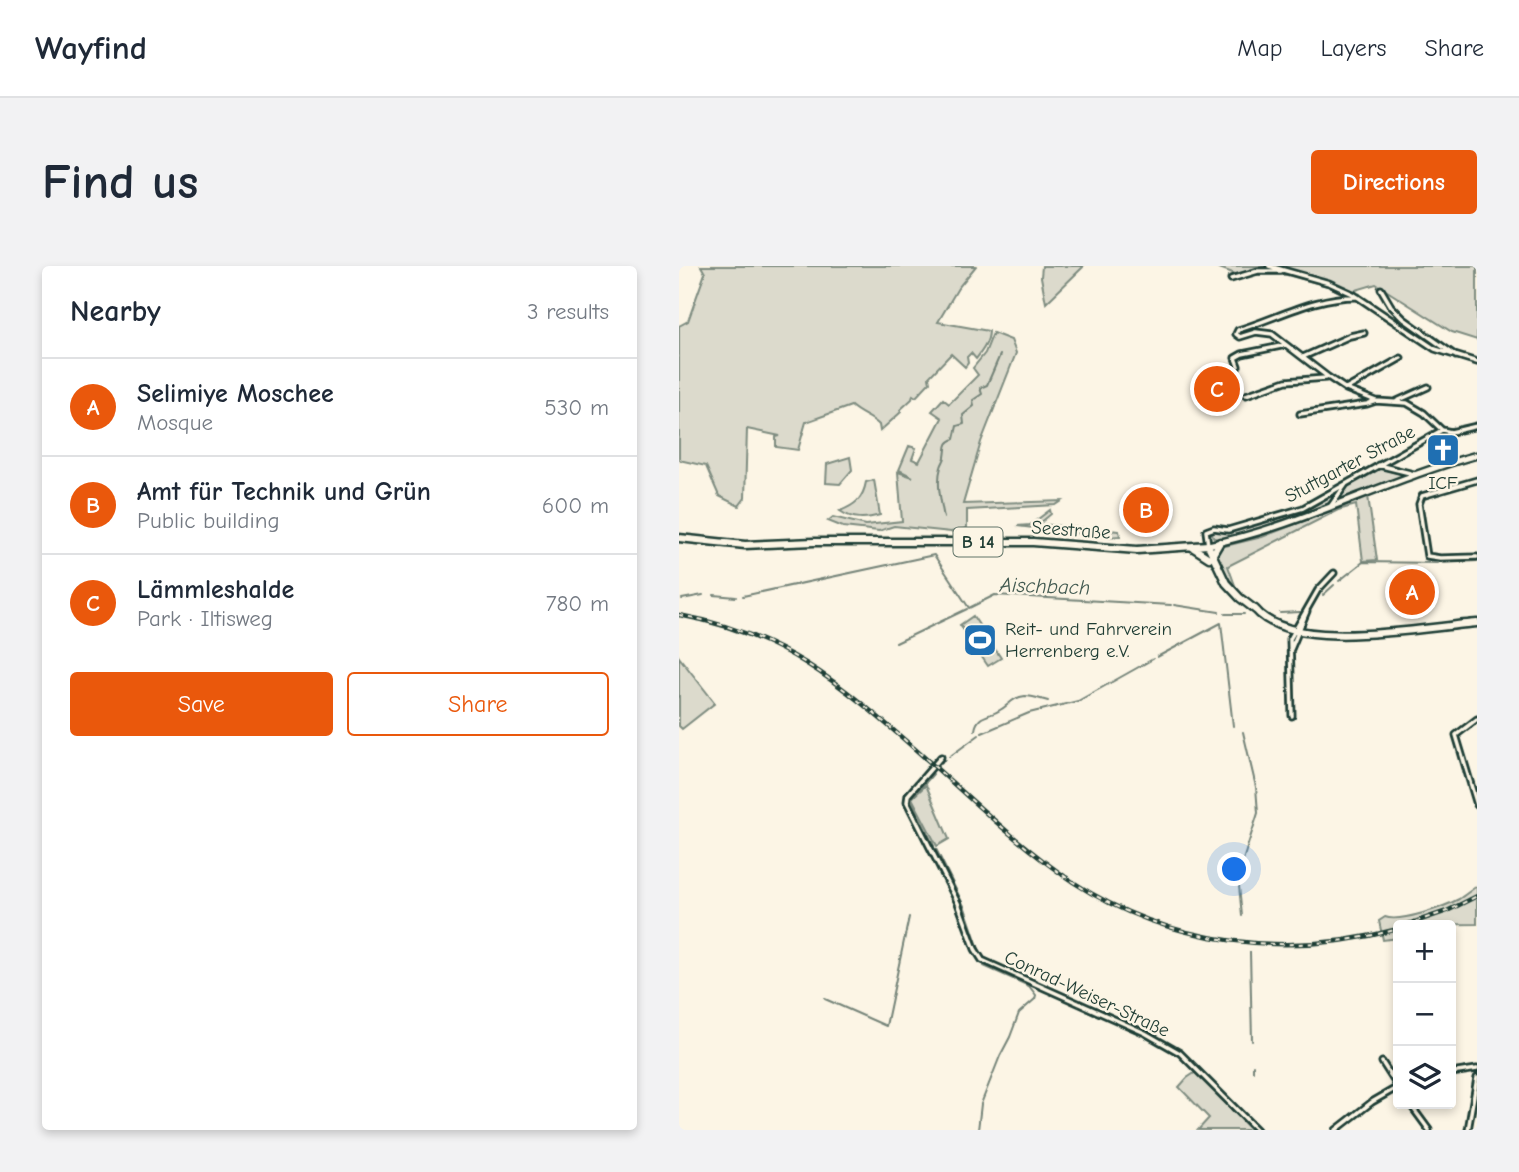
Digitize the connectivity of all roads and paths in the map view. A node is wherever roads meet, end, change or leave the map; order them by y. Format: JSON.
{"nodes":[{"id":1,"x":1269,"y":266,"type":"edge"},
{"id":2,"x":1290,"y":271,"type":"junction"},
{"id":3,"x":1231,"y":279,"type":"dead end"},
{"id":4,"x":1381,"y":289,"type":"dead end"},
{"id":5,"x":1358,"y":297,"type":"junction"},
{"id":6,"x":1364,"y":333,"type":"dead end"},
{"id":7,"x":1286,"y":345,"type":"junction"},
{"id":8,"x":1303,"y":357,"type":"junction"},
{"id":9,"x":1456,"y":357,"type":"junction"},
{"id":10,"x":1401,"y":358,"type":"dead end"},
{"id":11,"x":1477,"y":362,"type":"edge"},
{"id":12,"x":1238,"y":366,"type":"dead end"},
{"id":13,"x":1328,"y":377,"type":"junction"},
{"id":14,"x":1427,"y":387,"type":"dead end"},
{"id":15,"x":1346,"y":388,"type":"junction"},
{"id":16,"x":1246,"y":395,"type":"dead end"},
{"id":17,"x":1376,"y":401,"type":"junction"},
{"id":18,"x":1397,"y":401,"type":"junction"},
{"id":19,"x":1300,"y":414,"type":"dead end"},
{"id":20,"x":1477,"y":426,"type":"edge"},
{"id":21,"x":1442,"y":430,"type":"junction"},
{"id":22,"x":1477,"y":455,"type":"edge"},
{"id":23,"x":1378,"y":465,"type":"junction"},
{"id":24,"x":1417,"y":474,"type":"junction"},
{"id":25,"x":1477,"y":480,"type":"edge"},
{"id":26,"x":1347,"y":483,"type":"junction"},
{"id":27,"x":1329,"y":508,"type":"junction"},
{"id":28,"x":679,"y":538,"type":"edge"},
{"id":29,"x":1220,"y":542,"type":"junction"},
{"id":30,"x":1207,"y":545,"type":"junction"},
{"id":31,"x":1192,"y":547,"type":"junction"},
{"id":32,"x":1211,"y":556,"type":"junction"},
{"id":33,"x":1477,"y":557,"type":"edge"},
{"id":34,"x":1334,"y":573,"type":"dead end"},
{"id":35,"x":1477,"y":623,"type":"edge"},
{"id":36,"x":1298,"y":629,"type":"junction"},
{"id":37,"x":1292,"y":716,"type":"dead end"},
{"id":38,"x":1477,"y":719,"type":"edge"},
{"id":39,"x":941,"y":757,"type":"dead end"},
{"id":40,"x":1477,"y":805,"type":"edge"},
{"id":41,"x":1382,"y":1062,"type":"dead end"},
{"id":42,"x":1477,"y":1069,"type":"edge"},
{"id":43,"x":1456,"y":1072,"type":"edge"},
{"id":44,"x":1477,"y":1078,"type":"edge"},
{"id":45,"x":1393,"y":1079,"type":"edge"},
{"id":46,"x":1393,"y":1090,"type":"edge"},
{"id":47,"x":1414,"y":1109,"type":"edge"},
{"id":48,"x":1257,"y":1130,"type":"edge"},
{"id":49,"x":1336,"y":1130,"type":"edge"},
{"id":50,"x":1429,"y":1130,"type":"edge"},
{"id":51,"x":1468,"y":1130,"type":"edge"}],
"edges":[{"from":1,"to":2,"type":"street"},
{"from":2,"to":3,"type":"street"},
{"from":2,"to":5,"type":"street"},
{"from":4,"to":9,"type":"street"},
{"from":5,"to":7,"type":"street"},
{"from":5,"to":9,"type":"street"},
{"from":6,"to":8,"type":"street"},
{"from":7,"to":8,"type":"street"},
{"from":7,"to":12,"type":"street"},
{"from":8,"to":13,"type":"street"},
{"from":9,"to":11,"type":"street"},
{"from":10,"to":15,"type":"street"},
{"from":13,"to":15,"type":"street"},
{"from":13,"to":16,"type":"street"},
{"from":14,"to":18,"type":"street"},
{"from":15,"to":17,"type":"street"},
{"from":17,"to":18,"type":"street"},
{"from":17,"to":19,"type":"street"},
{"from":18,"to":21,"type":"street"},
{"from":20,"to":21,"type":"street","name":"Stuttgarter Straße"},
{"from":21,"to":23,"type":"street","name":"Stuttgarter Straße"},
{"from":22,"to":24,"type":"main road","name":"Seestraße","number":"B 14"},
{"from":23,"to":24,"type":"street"},
{"from":23,"to":26,"type":"street","name":"Stuttgarter Straße"},
{"from":24,"to":27,"type":"main road","name":"Seestraße","number":"B 14"},
{"from":25,"to":33,"type":"street"},
{"from":26,"to":27,"type":"street"},
{"from":26,"to":30,"type":"street","name":"Stuttgarter Straße"},
{"from":27,"to":29,"type":"main road","name":"Seestraße","number":"B 14"},
{"from":28,"to":31,"type":"main road","name":"Seestraße","number":"B 14"},
{"from":29,"to":30,"type":"main road","name":"Seestraße","number":"B 14"},
{"from":29,"to":32,"type":"main road"},
{"from":30,"to":31,"type":"main road","name":"Seestraße","number":"B 14"},
{"from":30,"to":32,"type":"main road"},
{"from":31,"to":32,"type":"main road"},
{"from":32,"to":36,"type":"main road"},
{"from":34,"to":36,"type":"street"},
{"from":35,"to":36,"type":"main road"},
{"from":36,"to":37,"type":"street"},
{"from":38,"to":40,"type":"street"},
{"from":39,"to":48,"type":"street","name":"Conrad-Weiser-Straße"},
{"from":41,"to":45,"type":"street"},
{"from":42,"to":43,"type":"street"},
{"from":44,"to":51,"type":"street"},
{"from":46,"to":49,"type":"street"},
{"from":47,"to":50,"type":"street"}]}
